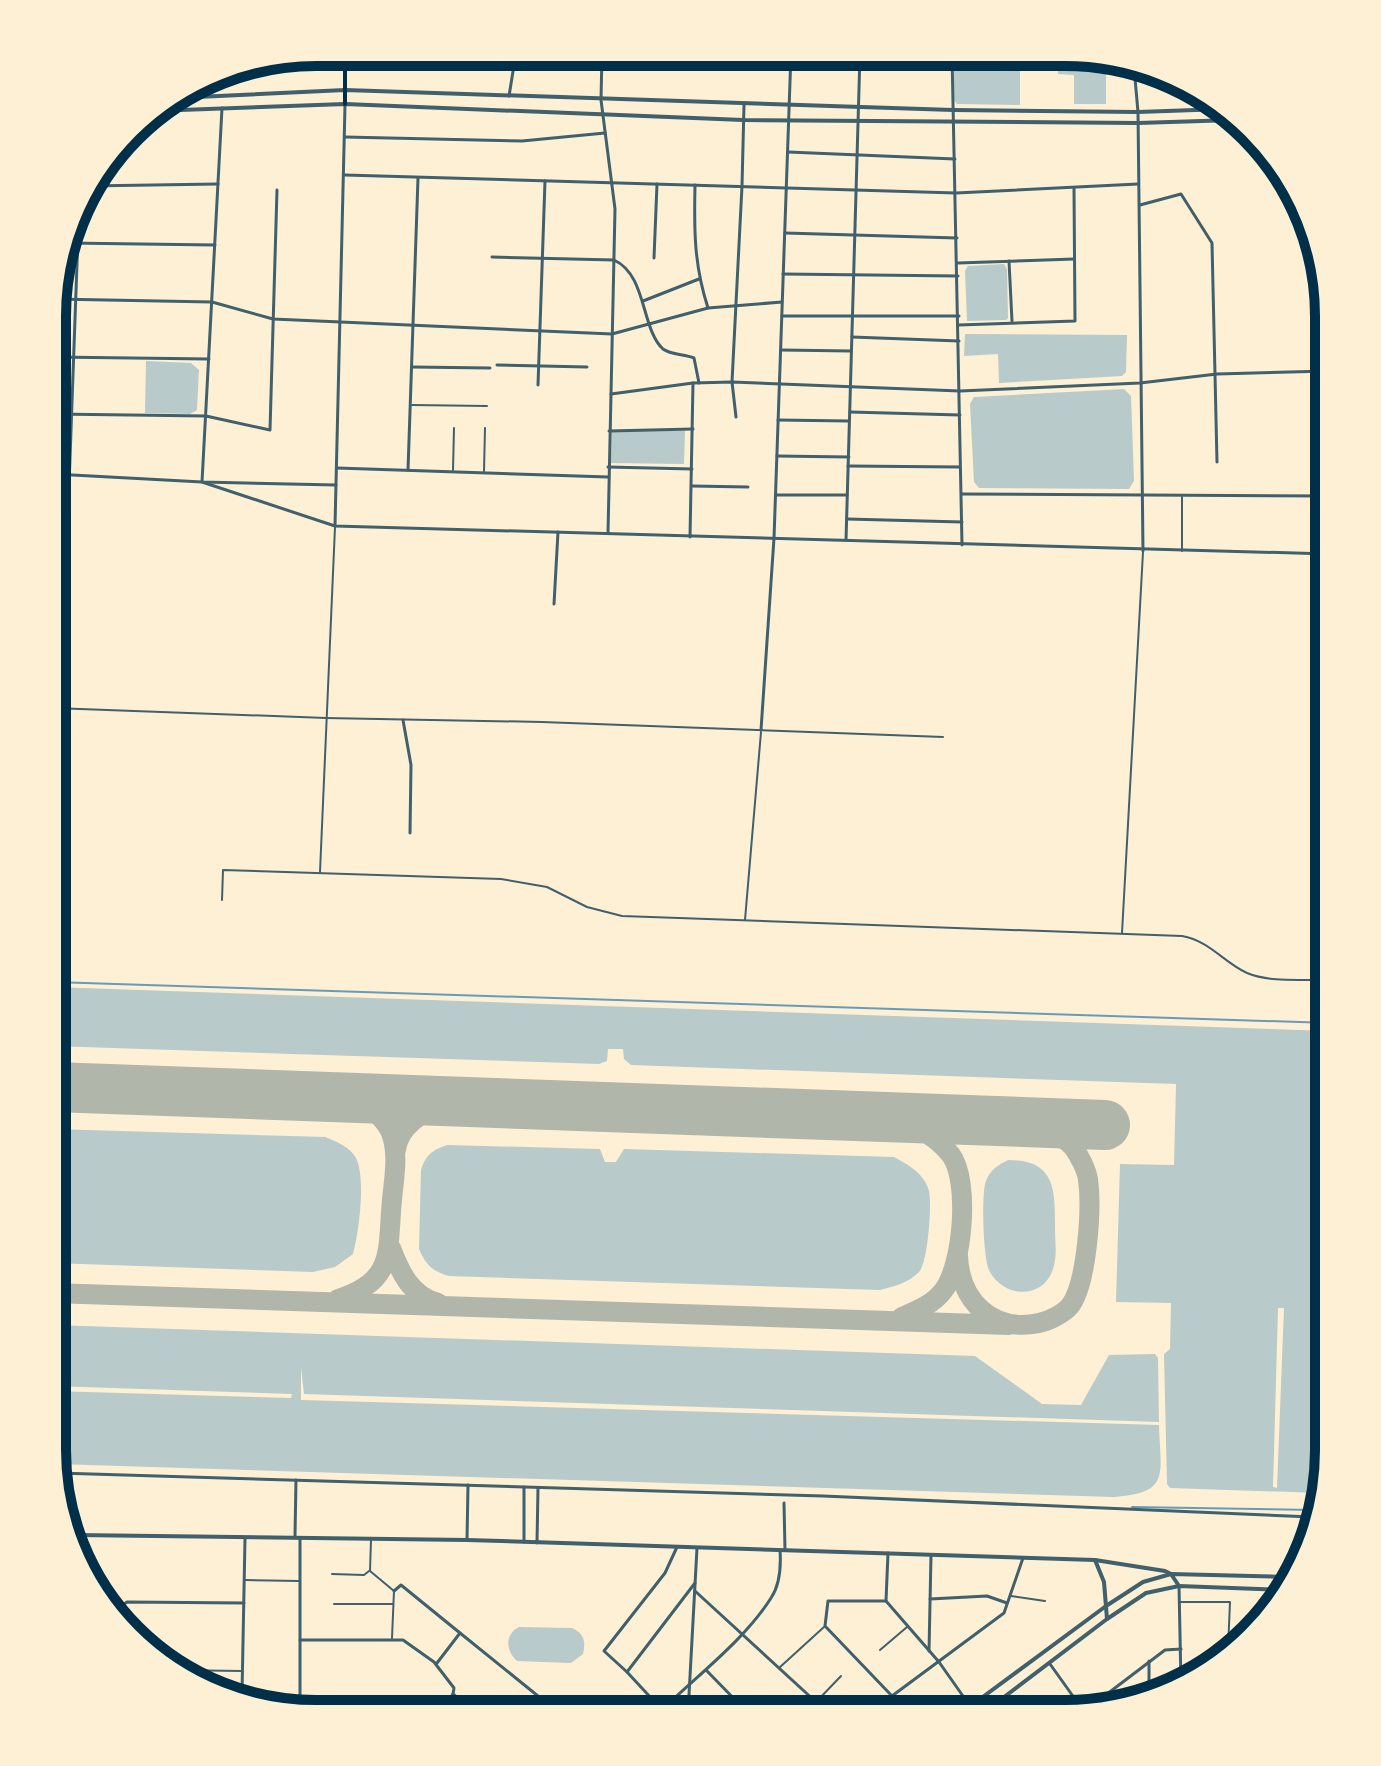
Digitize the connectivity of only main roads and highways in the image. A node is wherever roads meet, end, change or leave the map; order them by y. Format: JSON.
{"nodes":[{"id":1,"x":345,"y":67,"type":"edge"},
{"id":2,"x":345,"y":104,"type":"road end"}],
"edges":[{"from":1,"to":2,"type":"main road"}]}
